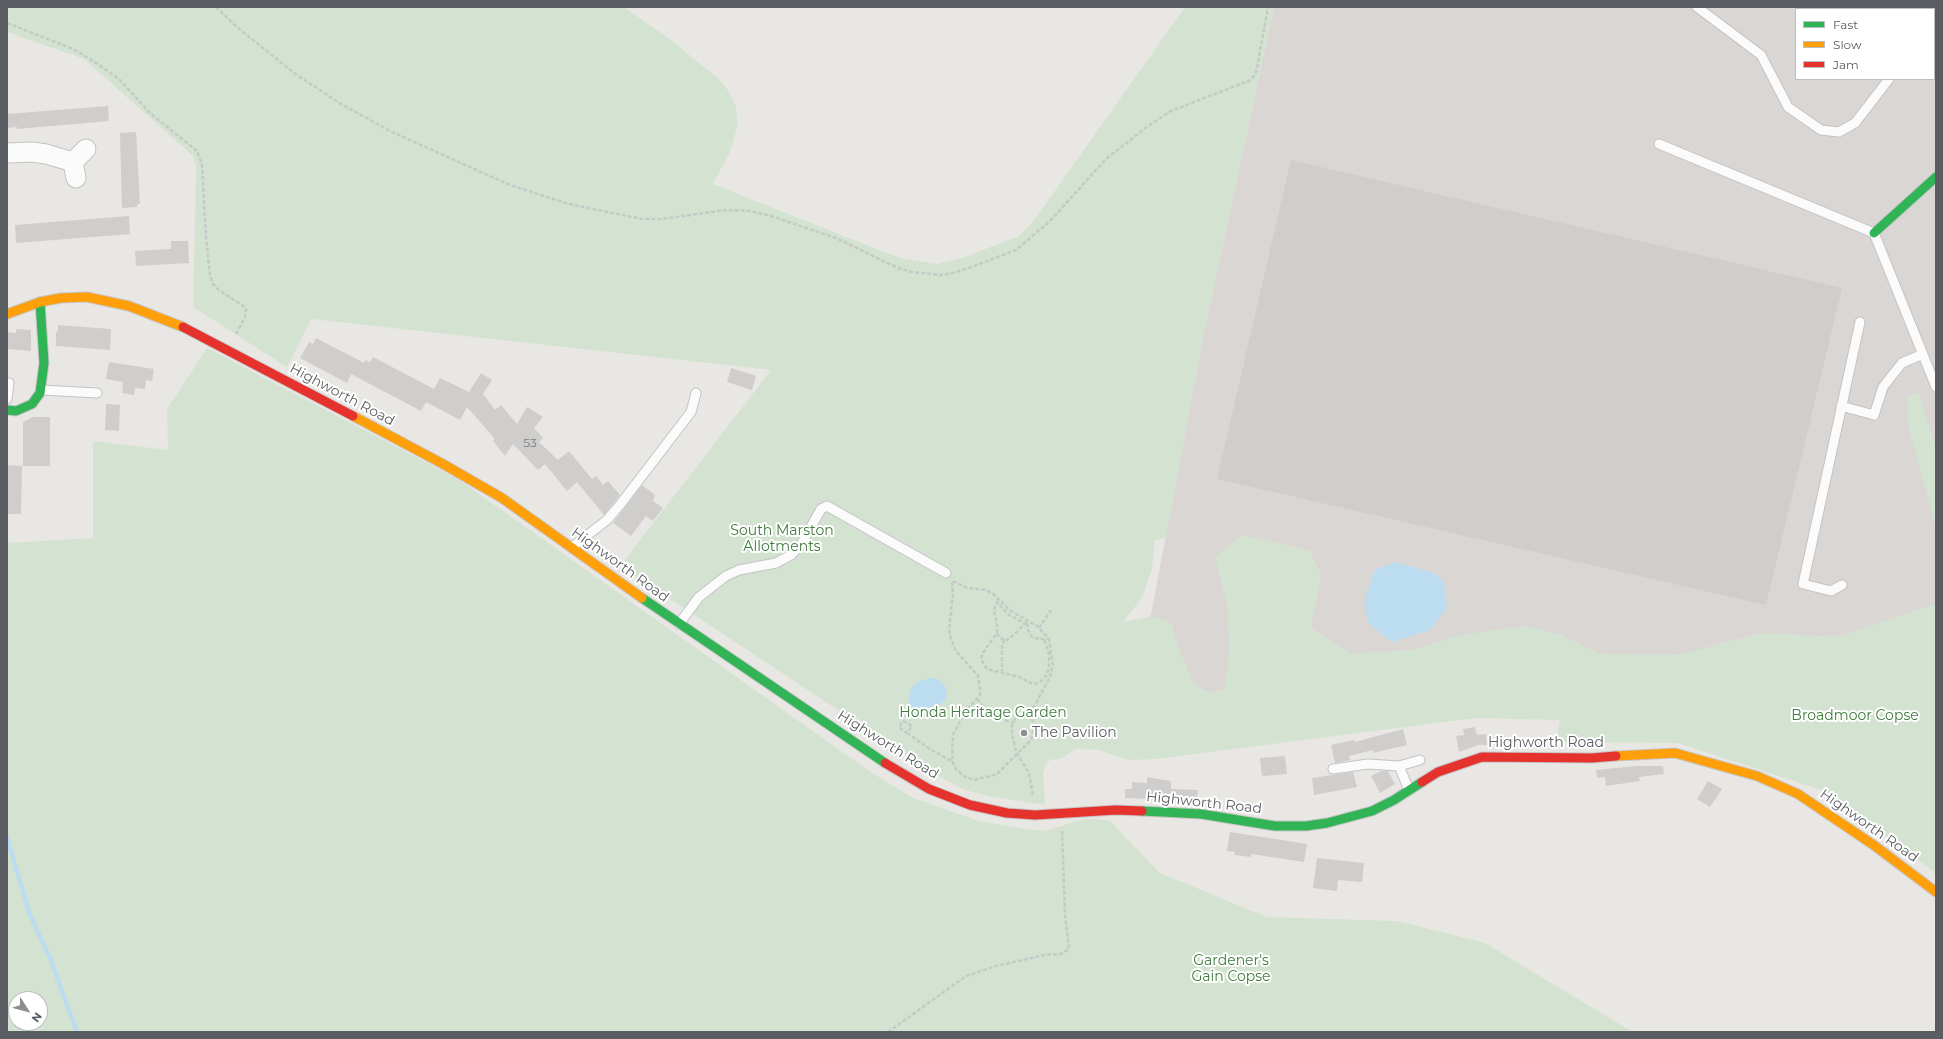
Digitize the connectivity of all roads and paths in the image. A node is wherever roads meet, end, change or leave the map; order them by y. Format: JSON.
{"nodes":[{"id":1,"x":216,"y":7,"type":"edge"},
{"id":2,"x":1268,"y":7,"type":"edge"},
{"id":3,"x":1698,"y":7,"type":"edge"},
{"id":4,"x":7,"y":23,"type":"edge"},
{"id":5,"x":1888,"y":80,"type":"edge"},
{"id":6,"x":1659,"y":144,"type":"dead end"},
{"id":7,"x":7,"y":153,"type":"edge"},
{"id":8,"x":78,"y":163,"type":"dead end"},
{"id":9,"x":1936,"y":177,"type":"edge"},
{"id":10,"x":1874,"y":233,"type":"junction"},
{"id":11,"x":40,"y":302,"type":"junction"},
{"id":12,"x":7,"y":314,"type":"edge"},
{"id":13,"x":1860,"y":322,"type":"dead end"},
{"id":14,"x":228,"y":350,"type":"junction"},
{"id":15,"x":1923,"y":354,"type":"junction"},
{"id":16,"x":9,"y":384,"type":"dead end"},
{"id":17,"x":1936,"y":387,"type":"edge"},
{"id":18,"x":41,"y":390,"type":"junction"},
{"id":19,"x":696,"y":392,"type":"dead end"},
{"id":20,"x":98,"y":393,"type":"dead end"},
{"id":21,"x":7,"y":399,"type":"edge"},
{"id":22,"x":1841,"y":406,"type":"junction"},
{"id":23,"x":7,"y":410,"type":"edge"},
{"id":24,"x":572,"y":547,"type":"junction"},
{"id":25,"x":946,"y":573,"type":"dead end"},
{"id":26,"x":1842,"y":585,"type":"dead end"},
{"id":27,"x":1050,"y":610,"type":"dead end"},
{"id":28,"x":1028,"y":621,"type":"junction"},
{"id":29,"x":679,"y":624,"type":"junction"},
{"id":30,"x":1026,"y":624,"type":"junction"},
{"id":31,"x":1039,"y":628,"type":"junction"},
{"id":32,"x":996,"y":634,"type":"junction"},
{"id":33,"x":1044,"y":639,"type":"junction"},
{"id":34,"x":1049,"y":639,"type":"junction"},
{"id":35,"x":1004,"y":641,"type":"junction"},
{"id":36,"x":1002,"y":673,"type":"junction"},
{"id":37,"x":977,"y":699,"type":"junction"},
{"id":38,"x":1027,"y":713,"type":"junction"},
{"id":39,"x":1012,"y":723,"type":"junction"},
{"id":40,"x":907,"y":733,"type":"junction"},
{"id":41,"x":1017,"y":755,"type":"junction"},
{"id":42,"x":1420,"y":760,"type":"dead end"},
{"id":43,"x":952,"y":761,"type":"junction"},
{"id":44,"x":1399,"y":766,"type":"junction"},
{"id":45,"x":1332,"y":769,"type":"dead end"},
{"id":46,"x":1409,"y":790,"type":"junction"},
{"id":47,"x":1061,"y":814,"type":"junction"},
{"id":48,"x":1035,"y":815,"type":"junction"},
{"id":49,"x":1936,"y":892,"type":"edge"},
{"id":50,"x":888,"y":1032,"type":"edge"}],
"edges":[{"from":1,"to":2,"type":"path"},
{"from":3,"to":5,"type":"lane"},
{"from":4,"to":14,"type":"path"},
{"from":6,"to":10,"type":"lane"},
{"from":7,"to":8,"type":"street"},
{"from":9,"to":10,"type":"street"},
{"from":10,"to":15,"type":"lane"},
{"from":11,"to":12,"type":"street","name":"Highworth Road"},
{"from":11,"to":14,"type":"street","name":"Highworth Road"},
{"from":11,"to":18,"type":"street"},
{"from":13,"to":22,"type":"lane"},
{"from":14,"to":24,"type":"street","name":"Highworth Road"},
{"from":15,"to":17,"type":"lane"},
{"from":15,"to":22,"type":"lane"},
{"from":16,"to":21,"type":"lane"},
{"from":18,"to":20,"type":"lane"},
{"from":18,"to":23,"type":"street"},
{"from":19,"to":24,"type":"lane"},
{"from":22,"to":26,"type":"lane"},
{"from":24,"to":29,"type":"street","name":"Highworth Road"},
{"from":25,"to":29,"type":"lane"},
{"from":27,"to":31,"type":"path"},
{"from":28,"to":30,"type":"path"},
{"from":28,"to":31,"type":"path"},
{"from":28,"to":37,"type":"path"},
{"from":29,"to":48,"type":"street","name":"Highworth Road"},
{"from":30,"to":32,"type":"path"},
{"from":30,"to":33,"type":"path"},
{"from":30,"to":35,"type":"path"},
{"from":31,"to":34,"type":"path"},
{"from":32,"to":35,"type":"path"},
{"from":32,"to":36,"type":"path"},
{"from":33,"to":34,"type":"path"},
{"from":33,"to":36,"type":"path"},
{"from":34,"to":38,"type":"path"},
{"from":35,"to":36,"type":"path"},
{"from":37,"to":39,"type":"path"},
{"from":37,"to":43,"type":"path"},
{"from":38,"to":39,"type":"path"},
{"from":38,"to":41,"type":"path"},
{"from":39,"to":41,"type":"path"},
{"from":40,"to":40,"type":"path"},
{"from":40,"to":43,"type":"path"},
{"from":41,"to":43,"type":"path"},
{"from":41,"to":48,"type":"path"},
{"from":42,"to":44,"type":"lane"},
{"from":44,"to":45,"type":"lane"},
{"from":44,"to":46,"type":"lane"},
{"from":46,"to":47,"type":"street","name":"Highworth Road"},
{"from":46,"to":49,"type":"street","name":"Highworth Road"},
{"from":47,"to":48,"type":"street","name":"Highworth Road"},
{"from":47,"to":50,"type":"path"}]}
